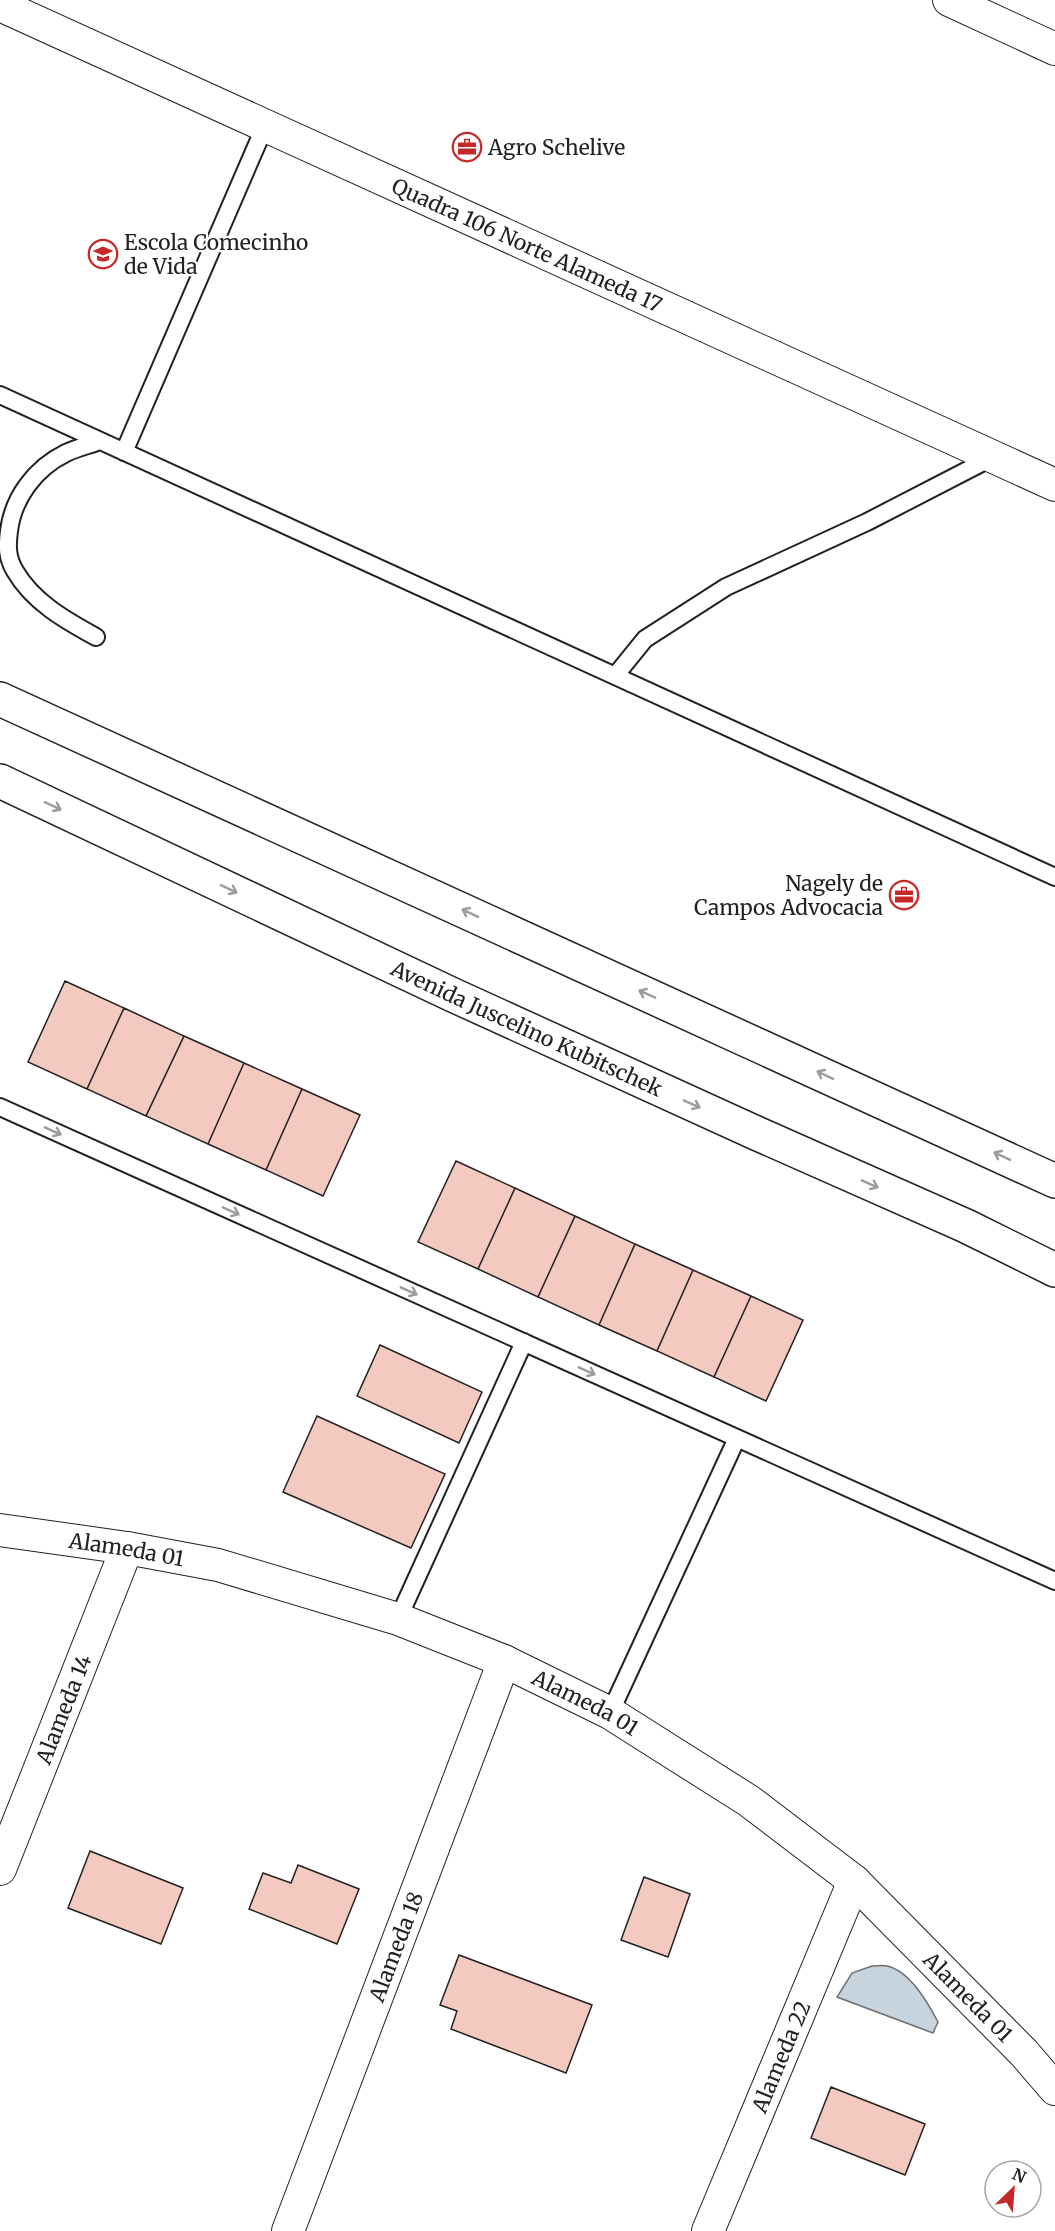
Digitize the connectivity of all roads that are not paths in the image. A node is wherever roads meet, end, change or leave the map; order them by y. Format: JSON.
{"nodes":[{"id":1,"x":949,"y":0,"type":"edge"},
{"id":2,"x":0,"y":6,"type":"edge"},
{"id":3,"x":1055,"y":49,"type":"edge"},
{"id":4,"x":266,"y":126,"type":"junction"},
{"id":5,"x":0,"y":395,"type":"edge"},
{"id":6,"x":100,"y":441,"type":"junction"},
{"id":7,"x":124,"y":452,"type":"junction"},
{"id":8,"x":993,"y":457,"type":"junction"},
{"id":9,"x":1055,"y":485,"type":"edge"},
{"id":10,"x":96,"y":637,"type":"dead end"},
{"id":11,"x":615,"y":676,"type":"junction"},
{"id":12,"x":0,"y":699,"type":"edge"},
{"id":13,"x":0,"y":781,"type":"edge"},
{"id":14,"x":1055,"y":877,"type":"edge"},
{"id":15,"x":0,"y":1107,"type":"edge"},
{"id":16,"x":1055,"y":1181,"type":"edge"},
{"id":17,"x":1055,"y":1270,"type":"edge"},
{"id":18,"x":524,"y":1342,"type":"junction"},
{"id":19,"x":737,"y":1438,"type":"junction"},
{"id":20,"x":0,"y":1530,"type":"edge"},
{"id":21,"x":127,"y":1548,"type":"junction"},
{"id":22,"x":1055,"y":1581,"type":"edge"},
{"id":23,"x":398,"y":1619,"type":"junction"},
{"id":24,"x":504,"y":1661,"type":"junction"},
{"id":25,"x":610,"y":1713,"type":"junction"},
{"id":26,"x":0,"y":1869,"type":"edge"},
{"id":27,"x":854,"y":1881,"type":"junction"},
{"id":28,"x":1055,"y":2089,"type":"edge"},
{"id":29,"x":288,"y":2231,"type":"edge"},
{"id":30,"x":708,"y":2231,"type":"edge"}],
"edges":[{"from":1,"to":3,"type":"street"},
{"from":2,"to":4,"type":"street","name":"Quadra 106 Norte Alameda 17"},
{"from":4,"to":7,"type":"lane"},
{"from":4,"to":8,"type":"street","name":"Quadra 106 Norte Alameda 17"},
{"from":5,"to":6,"type":"lane"},
{"from":6,"to":7,"type":"lane"},
{"from":6,"to":10,"type":"lane"},
{"from":7,"to":11,"type":"lane"},
{"from":8,"to":9,"type":"street","name":"Quadra 106 Norte Alameda 17"},
{"from":8,"to":11,"type":"lane"},
{"from":11,"to":14,"type":"lane"},
{"from":16,"to":12,"type":"main road","one_way":true},
{"from":13,"to":17,"type":"main road","name":"Avenida Juscelino Kubitschek","one_way":true},
{"from":15,"to":18,"type":"lane","one_way":true},
{"from":18,"to":19,"type":"lane","one_way":true},
{"from":18,"to":23,"type":"lane"},
{"from":19,"to":22,"type":"lane"},
{"from":19,"to":25,"type":"lane"},
{"from":20,"to":21,"type":"street","name":"Alameda 01"},
{"from":21,"to":23,"type":"street","name":"Alameda 01"},
{"from":21,"to":26,"type":"street","name":"Alameda 14"},
{"from":23,"to":24,"type":"street","name":"Alameda 01"},
{"from":24,"to":25,"type":"street","name":"Alameda 01"},
{"from":24,"to":29,"type":"street","name":"Alameda 18"},
{"from":25,"to":27,"type":"street","name":"Alameda 01"},
{"from":27,"to":28,"type":"street","name":"Alameda 01"},
{"from":27,"to":30,"type":"street","name":"Alameda 22"}]}
